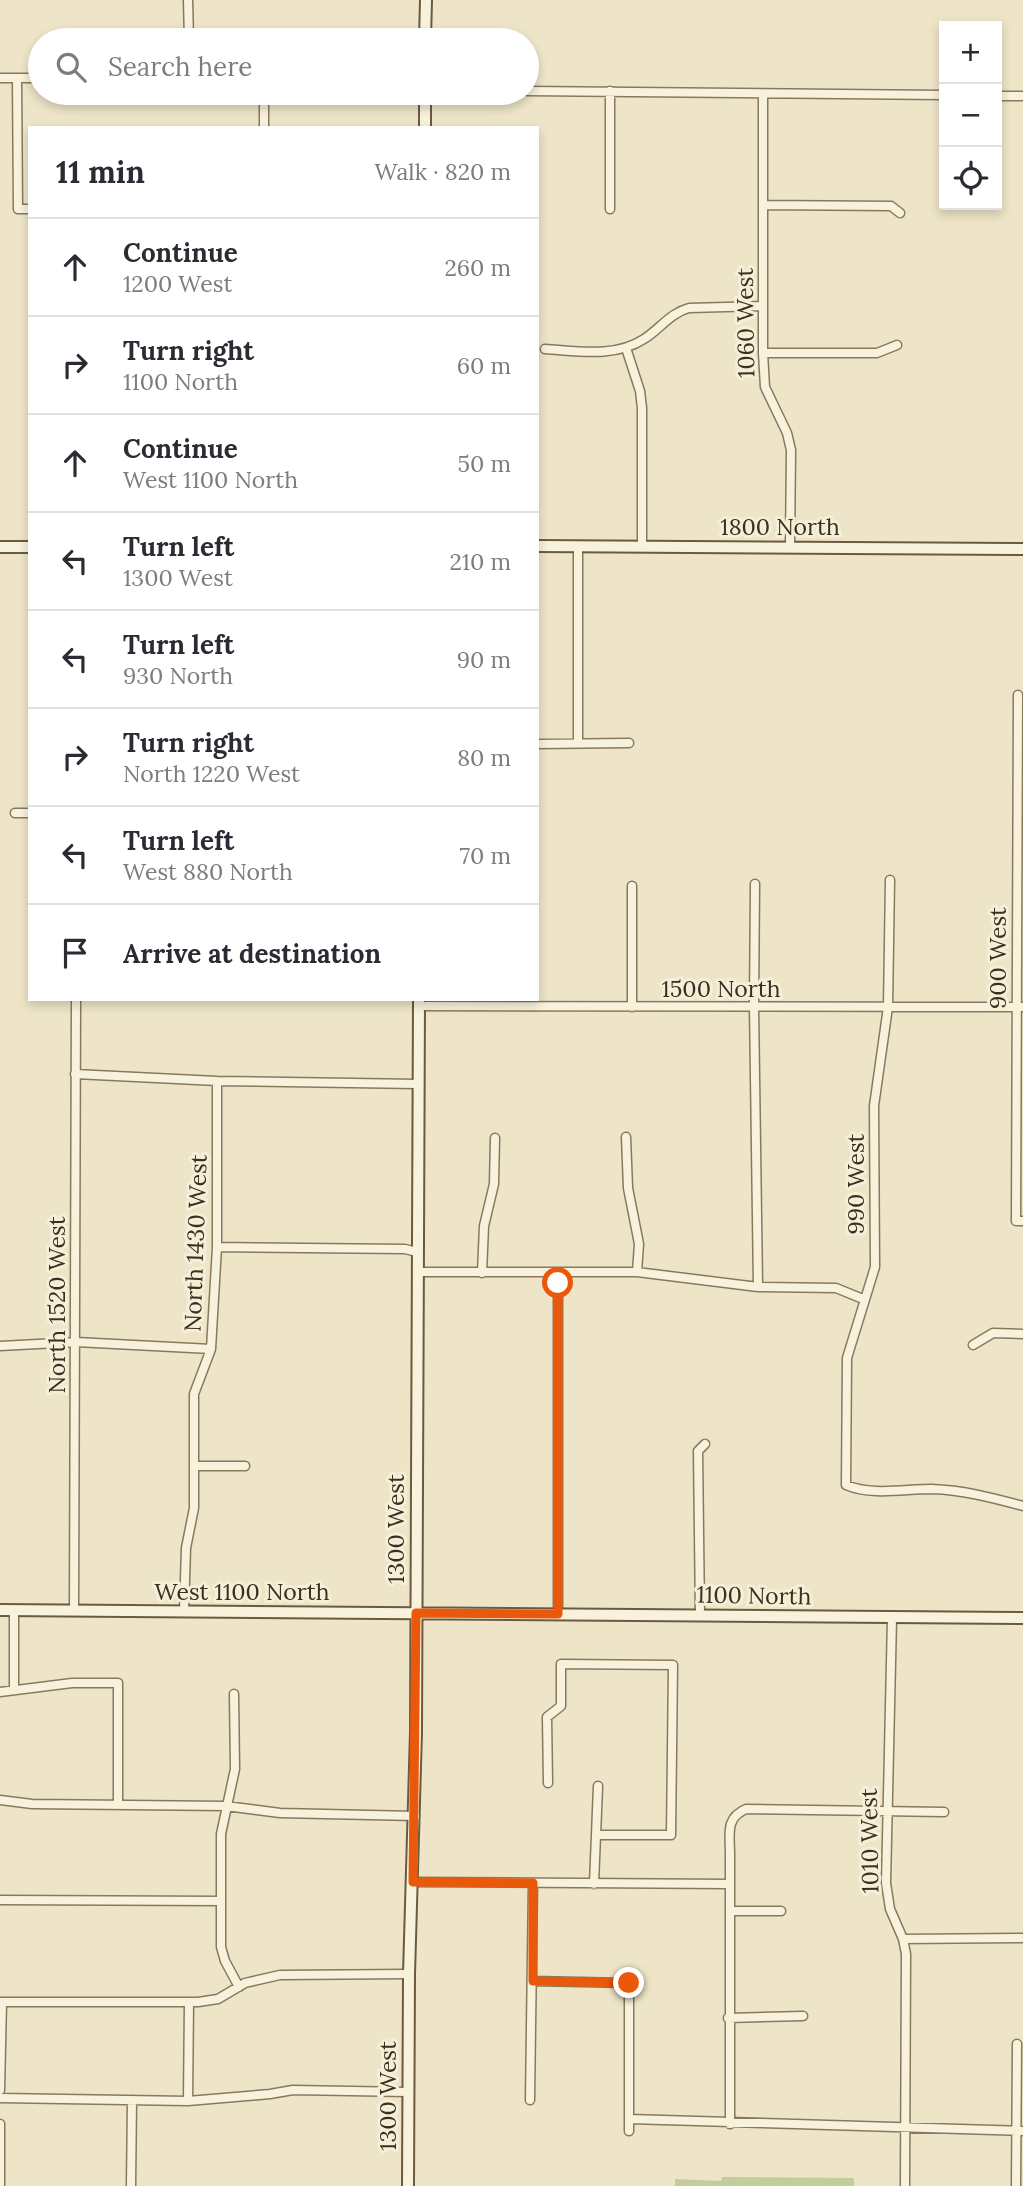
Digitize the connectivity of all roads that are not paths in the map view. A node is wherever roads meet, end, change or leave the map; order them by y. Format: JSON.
{"nodes":[{"id":1,"x":188,"y":0,"type":"edge"},
{"id":2,"x":426,"y":0,"type":"edge"},
{"id":3,"x":189,"y":28,"type":"edge"},
{"id":4,"x":425,"y":28,"type":"edge"},
{"id":5,"x":0,"y":78,"type":"edge"},
{"id":6,"x":17,"y":78,"type":"junction"},
{"id":7,"x":28,"y":78,"type":"edge"},
{"id":8,"x":539,"y":91,"type":"edge"},
{"id":9,"x":610,"y":91,"type":"junction"},
{"id":10,"x":763,"y":94,"type":"junction"},
{"id":11,"x":939,"y":95,"type":"edge"},
{"id":12,"x":1002,"y":96,"type":"edge"},
{"id":13,"x":1023,"y":96,"type":"edge"},
{"id":14,"x":264,"y":105,"type":"edge"},
{"id":15,"x":425,"y":105,"type":"edge"},
{"id":16,"x":264,"y":126,"type":"edge"},
{"id":17,"x":425,"y":126,"type":"edge"},
{"id":18,"x":763,"y":205,"type":"junction"},
{"id":19,"x":28,"y":209,"type":"edge"},
{"id":20,"x":610,"y":209,"type":"dead end"},
{"id":21,"x":900,"y":213,"type":"dead end"},
{"id":22,"x":763,"y":306,"type":"junction"},
{"id":23,"x":897,"y":345,"type":"dead end"},
{"id":24,"x":626,"y":348,"type":"junction"},
{"id":25,"x":545,"y":349,"type":"dead end"},
{"id":26,"x":763,"y":354,"type":"junction"},
{"id":27,"x":578,"y":546,"type":"junction"},
{"id":28,"x":642,"y":546,"type":"junction"},
{"id":29,"x":0,"y":547,"type":"edge"},
{"id":30,"x":28,"y":547,"type":"edge"},
{"id":31,"x":539,"y":547,"type":"edge"},
{"id":32,"x":790,"y":547,"type":"junction"},
{"id":33,"x":1023,"y":549,"type":"edge"},
{"id":34,"x":1018,"y":695,"type":"dead end"},
{"id":35,"x":578,"y":743,"type":"junction"},
{"id":36,"x":629,"y":743,"type":"dead end"},
{"id":37,"x":539,"y":744,"type":"edge"},
{"id":38,"x":1021,"y":758,"type":"edge"},
{"id":39,"x":15,"y":813,"type":"dead end"},
{"id":40,"x":28,"y":813,"type":"edge"},
{"id":41,"x":890,"y":880,"type":"dead end"},
{"id":42,"x":755,"y":884,"type":"dead end"},
{"id":43,"x":632,"y":886,"type":"dead end"},
{"id":44,"x":76,"y":1001,"type":"edge"},
{"id":45,"x":419,"y":1003,"type":"edge"},
{"id":46,"x":754,"y":1006,"type":"junction"},
{"id":47,"x":632,"y":1007,"type":"junction"},
{"id":48,"x":888,"y":1007,"type":"junction"},
{"id":49,"x":1019,"y":1007,"type":"edge"},
{"id":50,"x":75,"y":1074,"type":"junction"},
{"id":51,"x":217,"y":1082,"type":"junction"},
{"id":52,"x":418,"y":1084,"type":"junction"},
{"id":53,"x":626,"y":1137,"type":"dead end"},
{"id":54,"x":495,"y":1138,"type":"dead end"},
{"id":55,"x":1019,"y":1221,"type":"edge"},
{"id":56,"x":216,"y":1247,"type":"junction"},
{"id":57,"x":417,"y":1252,"type":"junction"},
{"id":58,"x":418,"y":1272,"type":"junction"},
{"id":59,"x":638,"y":1272,"type":"junction"},
{"id":60,"x":482,"y":1273,"type":"junction"},
{"id":61,"x":558,"y":1273,"type":"junction"},
{"id":62,"x":758,"y":1287,"type":"junction"},
{"id":63,"x":863,"y":1299,"type":"junction"},
{"id":64,"x":1023,"y":1334,"type":"edge"},
{"id":65,"x":76,"y":1342,"type":"junction"},
{"id":66,"x":4,"y":1345,"type":"edge"},
{"id":67,"x":973,"y":1345,"type":"dead end"},
{"id":68,"x":211,"y":1349,"type":"junction"},
{"id":69,"x":705,"y":1444,"type":"dead end"},
{"id":70,"x":194,"y":1466,"type":"junction"},
{"id":71,"x":245,"y":1466,"type":"dead end"},
{"id":72,"x":1023,"y":1506,"type":"edge"},
{"id":73,"x":0,"y":1610,"type":"edge"},
{"id":74,"x":15,"y":1611,"type":"junction"},
{"id":75,"x":74,"y":1611,"type":"junction"},
{"id":76,"x":184,"y":1612,"type":"junction"},
{"id":77,"x":416,"y":1613,"type":"junction"},
{"id":78,"x":485,"y":1614,"type":"joint"},
{"id":79,"x":558,"y":1614,"type":"junction"},
{"id":80,"x":700,"y":1616,"type":"junction"},
{"id":81,"x":892,"y":1618,"type":"junction"},
{"id":82,"x":1023,"y":1618,"type":"edge"},
{"id":83,"x":14,"y":1690,"type":"junction"},
{"id":84,"x":0,"y":1692,"type":"edge"},
{"id":85,"x":234,"y":1694,"type":"dead end"},
{"id":86,"x":548,"y":1783,"type":"dead end"},
{"id":87,"x":598,"y":1786,"type":"dead end"},
{"id":88,"x":0,"y":1800,"type":"edge"},
{"id":89,"x":118,"y":1805,"type":"junction"},
{"id":90,"x":226,"y":1805,"type":"junction"},
{"id":91,"x":887,"y":1811,"type":"junction"},
{"id":92,"x":944,"y":1812,"type":"dead end"},
{"id":93,"x":415,"y":1816,"type":"junction"},
{"id":94,"x":596,"y":1835,"type":"junction"},
{"id":95,"x":413,"y":1882,"type":"junction"},
{"id":96,"x":533,"y":1883,"type":"junction"},
{"id":97,"x":594,"y":1884,"type":"junction"},
{"id":98,"x":730,"y":1885,"type":"junction"},
{"id":99,"x":0,"y":1900,"type":"edge"},
{"id":100,"x":221,"y":1900,"type":"junction"},
{"id":101,"x":730,"y":1911,"type":"junction"},
{"id":102,"x":782,"y":1911,"type":"dead end"},
{"id":103,"x":1023,"y":1938,"type":"edge"},
{"id":104,"x":903,"y":1939,"type":"junction"},
{"id":105,"x":409,"y":1974,"type":"junction"},
{"id":106,"x":533,"y":1981,"type":"junction"},
{"id":107,"x":239,"y":1987,"type":"junction"},
{"id":108,"x":1,"y":2002,"type":"edge"},
{"id":109,"x":189,"y":2002,"type":"junction"},
{"id":110,"x":803,"y":2016,"type":"dead end"},
{"id":111,"x":728,"y":2018,"type":"junction"},
{"id":112,"x":1017,"y":2044,"type":"dead end"},
{"id":113,"x":0,"y":2090,"type":"edge"},
{"id":114,"x":408,"y":2092,"type":"junction"},
{"id":115,"x":0,"y":2098,"type":"edge"},
{"id":116,"x":132,"y":2100,"type":"junction"},
{"id":117,"x":530,"y":2100,"type":"dead end"},
{"id":118,"x":188,"y":2101,"type":"junction"},
{"id":119,"x":629,"y":2119,"type":"junction"},
{"id":120,"x":0,"y":2124,"type":"edge"},
{"id":121,"x":730,"y":2124,"type":"junction"},
{"id":122,"x":905,"y":2128,"type":"junction"},
{"id":123,"x":629,"y":2131,"type":"dead end"},
{"id":124,"x":1020,"y":2131,"type":"edge"},
{"id":125,"x":0,"y":2184,"type":"edge"},
{"id":126,"x":131,"y":2186,"type":"edge"},
{"id":127,"x":408,"y":2186,"type":"edge"},
{"id":128,"x":905,"y":2186,"type":"edge"},
{"id":129,"x":1016,"y":2186,"type":"edge"}],
"edges":[{"from":1,"to":3,"type":"street"},
{"from":2,"to":4,"type":"street"},
{"from":5,"to":6,"type":"street"},
{"from":6,"to":7,"type":"street"},
{"from":6,"to":19,"type":"street"},
{"from":8,"to":9,"type":"street"},
{"from":9,"to":10,"type":"street"},
{"from":9,"to":20,"type":"street"},
{"from":10,"to":11,"type":"street"},
{"from":10,"to":18,"type":"street","name":"1060 West"},
{"from":12,"to":13,"type":"street"},
{"from":14,"to":16,"type":"street"},
{"from":15,"to":17,"type":"street"},
{"from":18,"to":21,"type":"street"},
{"from":18,"to":22,"type":"street","name":"1060 West"},
{"from":22,"to":24,"type":"street"},
{"from":22,"to":26,"type":"street","name":"1060 West"},
{"from":23,"to":26,"type":"street"},
{"from":24,"to":25,"type":"street"},
{"from":24,"to":28,"type":"street"},
{"from":26,"to":32,"type":"street","name":"1060 West"},
{"from":27,"to":28,"type":"street","name":"1800 North"},
{"from":27,"to":31,"type":"street","name":"1800 North"},
{"from":27,"to":35,"type":"street"},
{"from":28,"to":32,"type":"street","name":"1800 North"},
{"from":29,"to":30,"type":"street"},
{"from":32,"to":33,"type":"street","name":"1800 North"},
{"from":34,"to":38,"type":"street","name":"900 West"},
{"from":35,"to":36,"type":"street"},
{"from":35,"to":37,"type":"street"},
{"from":38,"to":49,"type":"street","name":"900 West"},
{"from":39,"to":40,"type":"street"},
{"from":41,"to":48,"type":"street","name":"990 West"},
{"from":42,"to":46,"type":"street"},
{"from":43,"to":47,"type":"street"},
{"from":44,"to":50,"type":"street","name":"North 1520 West"},
{"from":45,"to":47,"type":"street","name":"1500 North"},
{"from":45,"to":52,"type":"street","name":"1300 West"},
{"from":46,"to":47,"type":"street","name":"1500 North"},
{"from":46,"to":48,"type":"street","name":"1500 North"},
{"from":46,"to":62,"type":"street"},
{"from":48,"to":49,"type":"street","name":"1500 North"},
{"from":48,"to":63,"type":"street","name":"990 West"},
{"from":49,"to":55,"type":"street","name":"900 West"},
{"from":50,"to":51,"type":"street"},
{"from":50,"to":65,"type":"street","name":"North 1520 West"},
{"from":51,"to":52,"type":"street"},
{"from":51,"to":56,"type":"street","name":"North 1430 West"},
{"from":52,"to":57,"type":"street","name":"1300 West"},
{"from":53,"to":59,"type":"street"},
{"from":54,"to":60,"type":"street"},
{"from":56,"to":57,"type":"street"},
{"from":56,"to":68,"type":"street","name":"North 1430 West"},
{"from":57,"to":58,"type":"street","name":"1300 West"},
{"from":58,"to":60,"type":"street"},
{"from":58,"to":77,"type":"street","name":"1300 West"},
{"from":59,"to":61,"type":"street"},
{"from":59,"to":62,"type":"street"},
{"from":60,"to":61,"type":"street"},
{"from":61,"to":79,"type":"street"},
{"from":62,"to":63,"type":"street"},
{"from":63,"to":72,"type":"street","name":"990 West"},
{"from":64,"to":67,"type":"street"},
{"from":65,"to":66,"type":"street"},
{"from":65,"to":68,"type":"street"},
{"from":65,"to":75,"type":"street","name":"North 1520 West"},
{"from":68,"to":70,"type":"street","name":"North 1430 West"},
{"from":69,"to":80,"type":"street"},
{"from":70,"to":71,"type":"street"},
{"from":70,"to":76,"type":"street","name":"North 1430 West"},
{"from":73,"to":74,"type":"street","name":"West 1100 North"},
{"from":74,"to":75,"type":"street","name":"West 1100 North"},
{"from":74,"to":83,"type":"street"},
{"from":75,"to":76,"type":"street","name":"West 1100 North"},
{"from":76,"to":77,"type":"street","name":"West 1100 North"},
{"from":77,"to":78,"type":"street","name":"West 1100 North"},
{"from":77,"to":93,"type":"street","name":"1300 West"},
{"from":78,"to":79,"type":"street","name":"1100 North"},
{"from":79,"to":80,"type":"street","name":"1100 North"},
{"from":80,"to":81,"type":"street","name":"1100 North"},
{"from":81,"to":82,"type":"street","name":"1100 North"},
{"from":81,"to":91,"type":"street","name":"1010 West"},
{"from":83,"to":84,"type":"street"},
{"from":83,"to":89,"type":"street"},
{"from":85,"to":90,"type":"street"},
{"from":86,"to":94,"type":"street"},
{"from":87,"to":94,"type":"street"},
{"from":88,"to":89,"type":"street"},
{"from":89,"to":90,"type":"street"},
{"from":90,"to":93,"type":"street"},
{"from":90,"to":100,"type":"street"},
{"from":91,"to":92,"type":"street"},
{"from":91,"to":98,"type":"street"},
{"from":91,"to":104,"type":"street","name":"1010 West"},
{"from":93,"to":95,"type":"street","name":"1300 West"},
{"from":94,"to":97,"type":"street"},
{"from":95,"to":96,"type":"street"},
{"from":95,"to":105,"type":"street","name":"1300 West"},
{"from":96,"to":97,"type":"street"},
{"from":96,"to":106,"type":"street"},
{"from":97,"to":98,"type":"street"},
{"from":98,"to":101,"type":"street"},
{"from":99,"to":100,"type":"street"},
{"from":100,"to":107,"type":"street"},
{"from":101,"to":102,"type":"street"},
{"from":101,"to":111,"type":"street"},
{"from":103,"to":104,"type":"street"},
{"from":104,"to":122,"type":"street","name":"1010 West"},
{"from":105,"to":107,"type":"street"},
{"from":105,"to":114,"type":"street","name":"1300 West"},
{"from":106,"to":117,"type":"street"},
{"from":106,"to":119,"type":"street"},
{"from":107,"to":109,"type":"street"},
{"from":108,"to":109,"type":"street"},
{"from":108,"to":113,"type":"street"},
{"from":109,"to":118,"type":"street"},
{"from":110,"to":111,"type":"street"},
{"from":111,"to":121,"type":"street"},
{"from":112,"to":124,"type":"street"},
{"from":114,"to":118,"type":"street"},
{"from":114,"to":127,"type":"street","name":"1300 West"},
{"from":115,"to":116,"type":"street"},
{"from":116,"to":118,"type":"street"},
{"from":116,"to":126,"type":"street"},
{"from":119,"to":121,"type":"street"},
{"from":119,"to":123,"type":"street"},
{"from":120,"to":125,"type":"street"},
{"from":121,"to":122,"type":"street"},
{"from":122,"to":124,"type":"street"},
{"from":122,"to":128,"type":"street","name":"1010 West"},
{"from":124,"to":129,"type":"street"}]}
